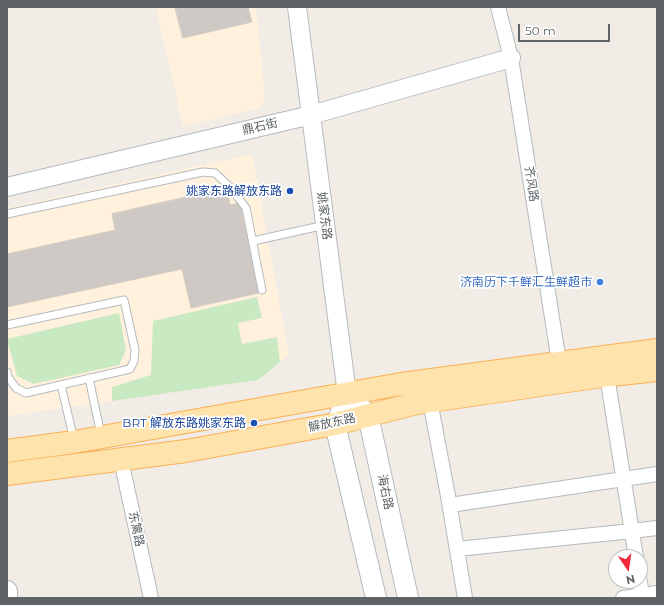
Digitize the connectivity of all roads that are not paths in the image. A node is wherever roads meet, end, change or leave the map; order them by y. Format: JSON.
{"nodes":[{"id":1,"x":297,"y":7,"type":"edge"},
{"id":2,"x":498,"y":7,"type":"edge"},
{"id":3,"x":511,"y":58,"type":"junction"},
{"id":4,"x":310,"y":115,"type":"junction"},
{"id":5,"x":7,"y":187,"type":"edge"},
{"id":6,"x":7,"y":214,"type":"edge"},
{"id":7,"x":325,"y":225,"type":"junction"},
{"id":8,"x":253,"y":241,"type":"junction"},
{"id":9,"x":262,"y":290,"type":"dead end"},
{"id":10,"x":7,"y":325,"type":"edge"},
{"id":11,"x":657,"y":350,"type":"edge"},
{"id":12,"x":559,"y":362,"type":"junction"},
{"id":13,"x":657,"y":370,"type":"edge"},
{"id":14,"x":7,"y":372,"type":"edge"},
{"id":15,"x":607,"y":376,"type":"junction"},
{"id":16,"x":89,"y":378,"type":"junction"},
{"id":17,"x":61,"y":385,"type":"junction"},
{"id":18,"x":347,"y":394,"type":"junction"},
{"id":19,"x":430,"y":401,"type":"junction"},
{"id":20,"x":368,"y":416,"type":"junction"},
{"id":21,"x":335,"y":424,"type":"junction"},
{"id":22,"x":101,"y":437,"type":"junction"},
{"id":23,"x":74,"y":442,"type":"junction"},
{"id":24,"x":7,"y":451,"type":"edge"},
{"id":25,"x":121,"y":460,"type":"junction"},
{"id":26,"x":7,"y":474,"type":"edge"},
{"id":27,"x":657,"y":474,"type":"edge"},
{"id":28,"x":624,"y":479,"type":"junction"},
{"id":29,"x":450,"y":505,"type":"junction"},
{"id":30,"x":657,"y":528,"type":"edge"},
{"id":31,"x":632,"y":531,"type":"junction"},
{"id":32,"x":457,"y":549,"type":"junction"},
{"id":33,"x":635,"y":549,"type":"edge"},
{"id":34,"x":7,"y":591,"type":"edge"},
{"id":35,"x":657,"y":593,"type":"edge"},
{"id":36,"x":642,"y":597,"type":"edge"},
{"id":37,"x":7,"y":598,"type":"edge"},
{"id":38,"x":151,"y":598,"type":"edge"},
{"id":39,"x":376,"y":598,"type":"edge"},
{"id":40,"x":408,"y":598,"type":"edge"},
{"id":41,"x":465,"y":598,"type":"edge"},
{"id":42,"x":623,"y":598,"type":"edge"}],
"edges":[{"from":1,"to":4,"type":"street","name":"姚家东路"},
{"from":2,"to":3,"type":"street","name":"齐风路"},
{"from":3,"to":4,"type":"street","name":"鼎石街"},
{"from":3,"to":12,"type":"street","name":"齐风路"},
{"from":4,"to":5,"type":"street","name":"鼎石街"},
{"from":4,"to":7,"type":"street","name":"姚家东路"},
{"from":6,"to":8,"type":"lane"},
{"from":7,"to":8,"type":"lane"},
{"from":7,"to":18,"type":"street","name":"姚家东路"},
{"from":8,"to":9,"type":"lane"},
{"from":10,"to":16,"type":"lane"},
{"from":11,"to":12,"type":"main road"},
{"from":12,"to":18,"type":"main road"},
{"from":13,"to":15,"type":"main road","name":"解放东路"},
{"from":14,"to":17,"type":"lane"},
{"from":15,"to":19,"type":"main road","name":"解放东路"},
{"from":15,"to":28,"type":"street"},
{"from":16,"to":17,"type":"lane"},
{"from":16,"to":22,"type":"lane"},
{"from":17,"to":23,"type":"lane"},
{"from":18,"to":20,"type":"main road"},
{"from":18,"to":21,"type":"street","name":"姚家东路"},
{"from":18,"to":22,"type":"main road"},
{"from":19,"to":20,"type":"main road","name":"解放东路"},
{"from":19,"to":29,"type":"street"},
{"from":20,"to":21,"type":"main road","name":"解放东路"},
{"from":20,"to":40,"type":"main road","name":"海右路"},
{"from":21,"to":25,"type":"main road","name":"解放东路"},
{"from":21,"to":39,"type":"main road"},
{"from":22,"to":23,"type":"main road"},
{"from":23,"to":24,"type":"main road"},
{"from":25,"to":26,"type":"main road","name":"解放东路"},
{"from":25,"to":38,"type":"street","name":"东篱路"},
{"from":27,"to":28,"type":"street"},
{"from":28,"to":29,"type":"street"},
{"from":28,"to":31,"type":"street"},
{"from":29,"to":32,"type":"street"},
{"from":30,"to":31,"type":"street"},
{"from":31,"to":32,"type":"street"},
{"from":31,"to":33,"type":"street"},
{"from":32,"to":41,"type":"street"},
{"from":34,"to":37,"type":"main road"},
{"from":35,"to":36,"type":"street"},
{"from":36,"to":42,"type":"street"}]}
